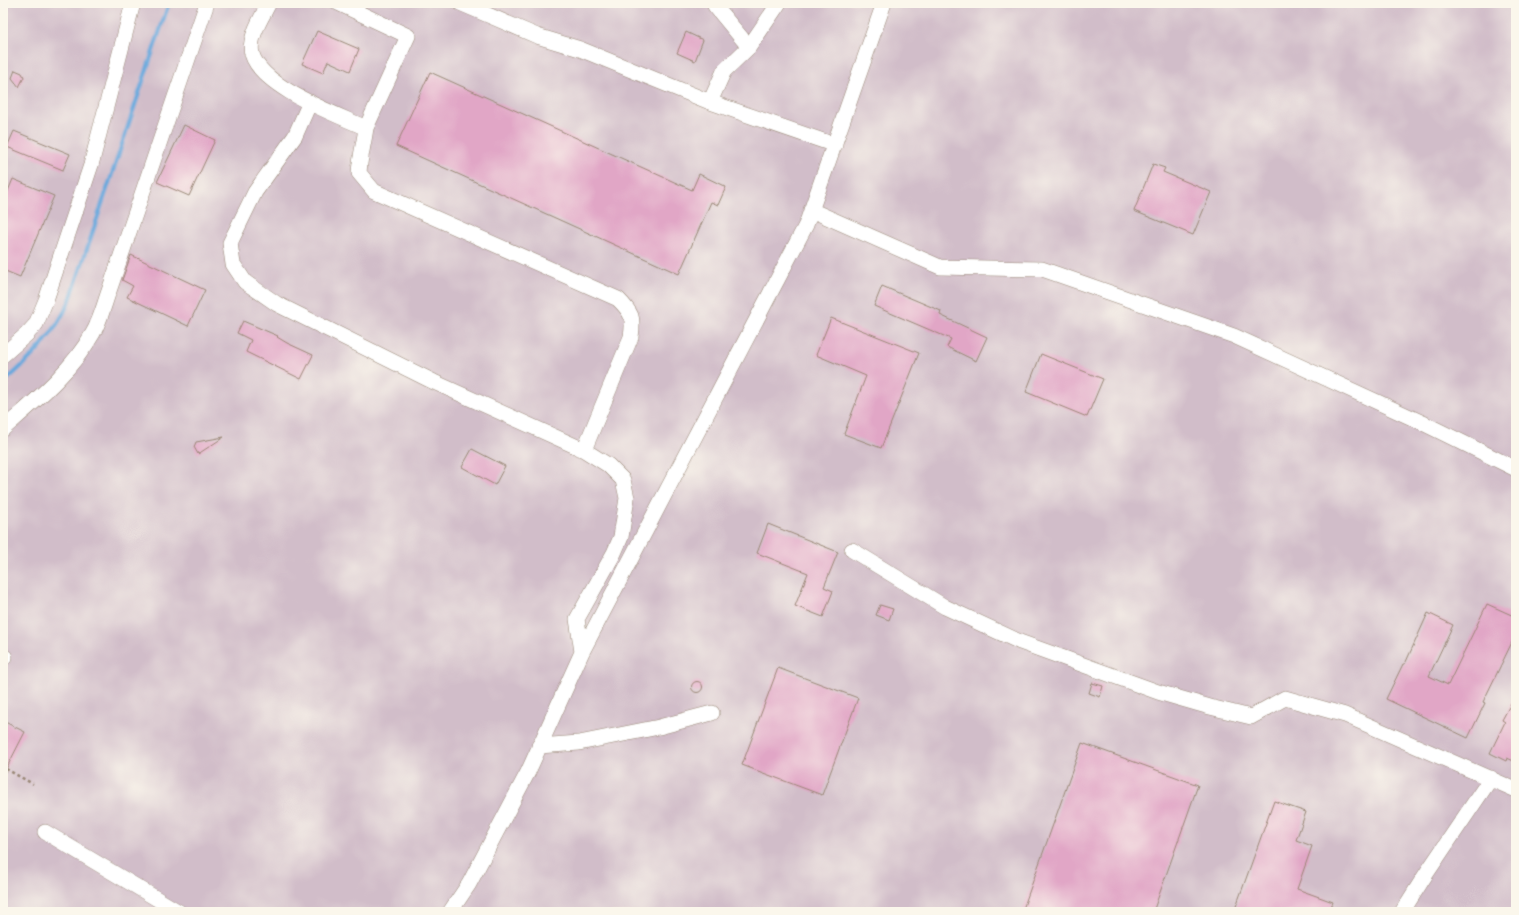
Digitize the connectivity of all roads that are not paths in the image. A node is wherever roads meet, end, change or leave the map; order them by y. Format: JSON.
{"nodes":[{"id":1,"x":133,"y":3,"type":"edge"},
{"id":2,"x":207,"y":3,"type":"edge"},
{"id":3,"x":269,"y":3,"type":"edge"},
{"id":4,"x":338,"y":3,"type":"edge"},
{"id":5,"x":460,"y":3,"type":"edge"},
{"id":6,"x":714,"y":3,"type":"edge"},
{"id":7,"x":779,"y":3,"type":"edge"},
{"id":8,"x":884,"y":3,"type":"edge"},
{"id":9,"x":749,"y":47,"type":"junction"},
{"id":10,"x":310,"y":102,"type":"junction"},
{"id":11,"x":710,"y":102,"type":"junction"},
{"id":12,"x":366,"y":128,"type":"junction"},
{"id":13,"x":835,"y":145,"type":"junction"},
{"id":14,"x":811,"y":210,"type":"junction"},
{"id":15,"x":3,"y":355,"type":"edge"},
{"id":16,"x":3,"y":429,"type":"edge"},
{"id":17,"x":584,"y":450,"type":"junction"},
{"id":18,"x":1516,"y":468,"type":"edge"},
{"id":19,"x":852,"y":550,"type":"dead end"},
{"id":20,"x":582,"y":652,"type":"junction"},
{"id":21,"x":712,"y":713,"type":"dead end"},
{"id":22,"x":539,"y":746,"type":"junction"},
{"id":23,"x":1491,"y":778,"type":"junction"},
{"id":24,"x":1516,"y":790,"type":"edge"},
{"id":25,"x":46,"y":832,"type":"dead end"},
{"id":26,"x":179,"y":912,"type":"edge"},
{"id":27,"x":450,"y":912,"type":"edge"},
{"id":28,"x":1402,"y":912,"type":"edge"}],
"edges":[{"from":1,"to":15,"type":"street"},
{"from":2,"to":16,"type":"street"},
{"from":3,"to":10,"type":"street"},
{"from":4,"to":12,"type":"street"},
{"from":5,"to":11,"type":"street"},
{"from":6,"to":9,"type":"street"},
{"from":7,"to":9,"type":"street"},
{"from":8,"to":13,"type":"street"},
{"from":9,"to":11,"type":"street"},
{"from":10,"to":12,"type":"street"},
{"from":10,"to":17,"type":"street"},
{"from":11,"to":13,"type":"street"},
{"from":12,"to":17,"type":"street"},
{"from":13,"to":14,"type":"street"},
{"from":14,"to":18,"type":"street"},
{"from":14,"to":20,"type":"street"},
{"from":17,"to":20,"type":"street"},
{"from":19,"to":23,"type":"street"},
{"from":20,"to":22,"type":"street"},
{"from":21,"to":22,"type":"street"},
{"from":22,"to":27,"type":"street"},
{"from":23,"to":24,"type":"street"},
{"from":23,"to":28,"type":"street"},
{"from":25,"to":26,"type":"street"}]}
